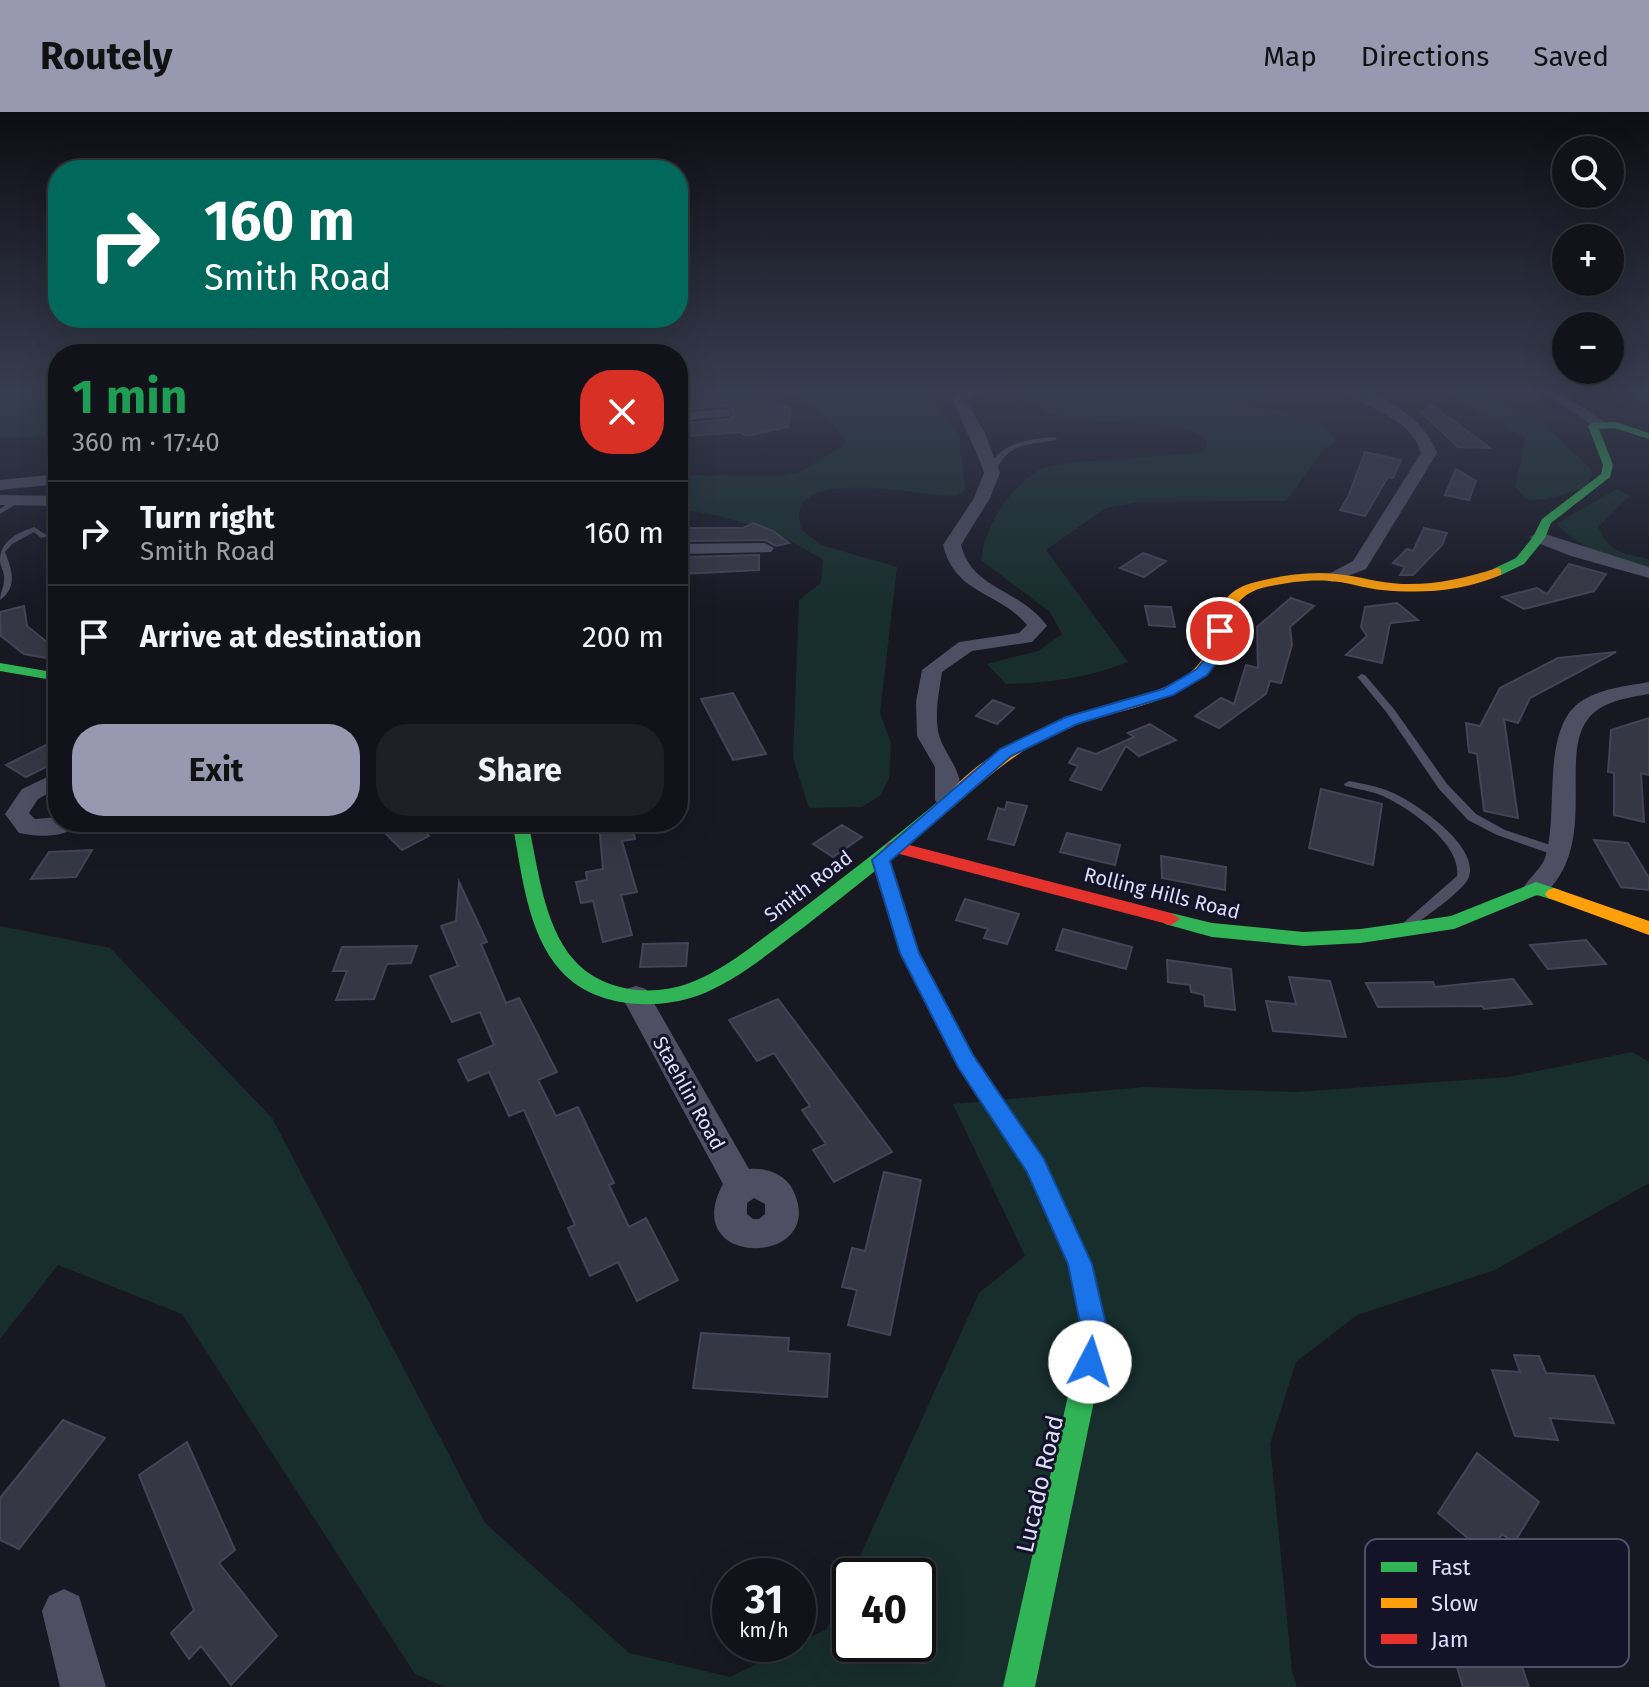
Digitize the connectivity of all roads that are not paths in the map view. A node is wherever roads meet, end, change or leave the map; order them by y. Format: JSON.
{"nodes":[{"id":1,"x":989,"y":462,"type":"edge"},
{"id":2,"x":996,"y":462,"type":"edge"},
{"id":3,"x":1424,"y":462,"type":"edge"},
{"id":4,"x":1607,"y":462,"type":"edge"},
{"id":5,"x":993,"y":469,"type":"junction"},
{"id":6,"x":48,"y":480,"type":"edge"},
{"id":7,"x":0,"y":485,"type":"edge"},
{"id":8,"x":9,"y":500,"type":"edge"},
{"id":9,"x":48,"y":501,"type":"edge"},
{"id":10,"x":0,"y":512,"type":"edge"},
{"id":11,"x":44,"y":536,"type":"dead end"},
{"id":12,"x":1539,"y":537,"type":"junction"},
{"id":13,"x":765,"y":548,"type":"dead end"},
{"id":14,"x":688,"y":549,"type":"edge"},
{"id":15,"x":1649,"y":573,"type":"edge"},
{"id":16,"x":1332,"y":577,"type":"junction"},
{"id":17,"x":0,"y":597,"type":"edge"},
{"id":18,"x":0,"y":667,"type":"edge"},
{"id":19,"x":48,"y":675,"type":"edge"},
{"id":20,"x":1362,"y":677,"type":"dead end"},
{"id":21,"x":1649,"y":688,"type":"edge"},
{"id":22,"x":48,"y":784,"type":"edge"},
{"id":23,"x":1349,"y":784,"type":"dead end"},
{"id":24,"x":947,"y":800,"type":"junction"},
{"id":25,"x":48,"y":827,"type":"edge"},
{"id":26,"x":522,"y":832,"type":"edge"},
{"id":27,"x":1558,"y":852,"type":"junction"},
{"id":28,"x":887,"y":854,"type":"junction"},
{"id":29,"x":1536,"y":888,"type":"junction"},
{"id":30,"x":1649,"y":928,"type":"edge"},
{"id":31,"x":1402,"y":930,"type":"junction"},
{"id":32,"x":636,"y":997,"type":"junction"},
{"id":33,"x":742,"y":1188,"type":"dead end"},
{"id":34,"x":64,"y":1611,"type":"dead end"},
{"id":35,"x":83,"y":1687,"type":"edge"},
{"id":36,"x":1019,"y":1687,"type":"edge"}],
"edges":[{"from":1,"to":5,"type":"street"},
{"from":2,"to":5,"type":"lane"},
{"from":3,"to":16,"type":"street"},
{"from":4,"to":12,"type":"street","name":"Smith Road"},
{"from":5,"to":24,"type":"street"},
{"from":6,"to":7,"type":"street"},
{"from":8,"to":9,"type":"street"},
{"from":8,"to":10,"type":"lane"},
{"from":11,"to":17,"type":"lane"},
{"from":12,"to":15,"type":"street"},
{"from":12,"to":16,"type":"street","name":"Smith Road"},
{"from":13,"to":14,"type":"street"},
{"from":16,"to":24,"type":"street","name":"Smith Road"},
{"from":18,"to":19,"type":"street"},
{"from":20,"to":27,"type":"lane"},
{"from":21,"to":27,"type":"street"},
{"from":22,"to":25,"type":"street"},
{"from":23,"to":31,"type":"lane"},
{"from":24,"to":28,"type":"street","name":"Smith Road"},
{"from":26,"to":32,"type":"street","name":"Smith Road"},
{"from":27,"to":29,"type":"street"},
{"from":28,"to":31,"type":"street","name":"Rolling Hills Road"},
{"from":28,"to":32,"type":"street","name":"Smith Road"},
{"from":28,"to":36,"type":"street","name":"Lucado Road"},
{"from":29,"to":30,"type":"street"},
{"from":29,"to":31,"type":"street","name":"Rolling Hills Road"},
{"from":32,"to":33,"type":"street","name":"Staehlin Road"},
{"from":34,"to":35,"type":"street"}]}
